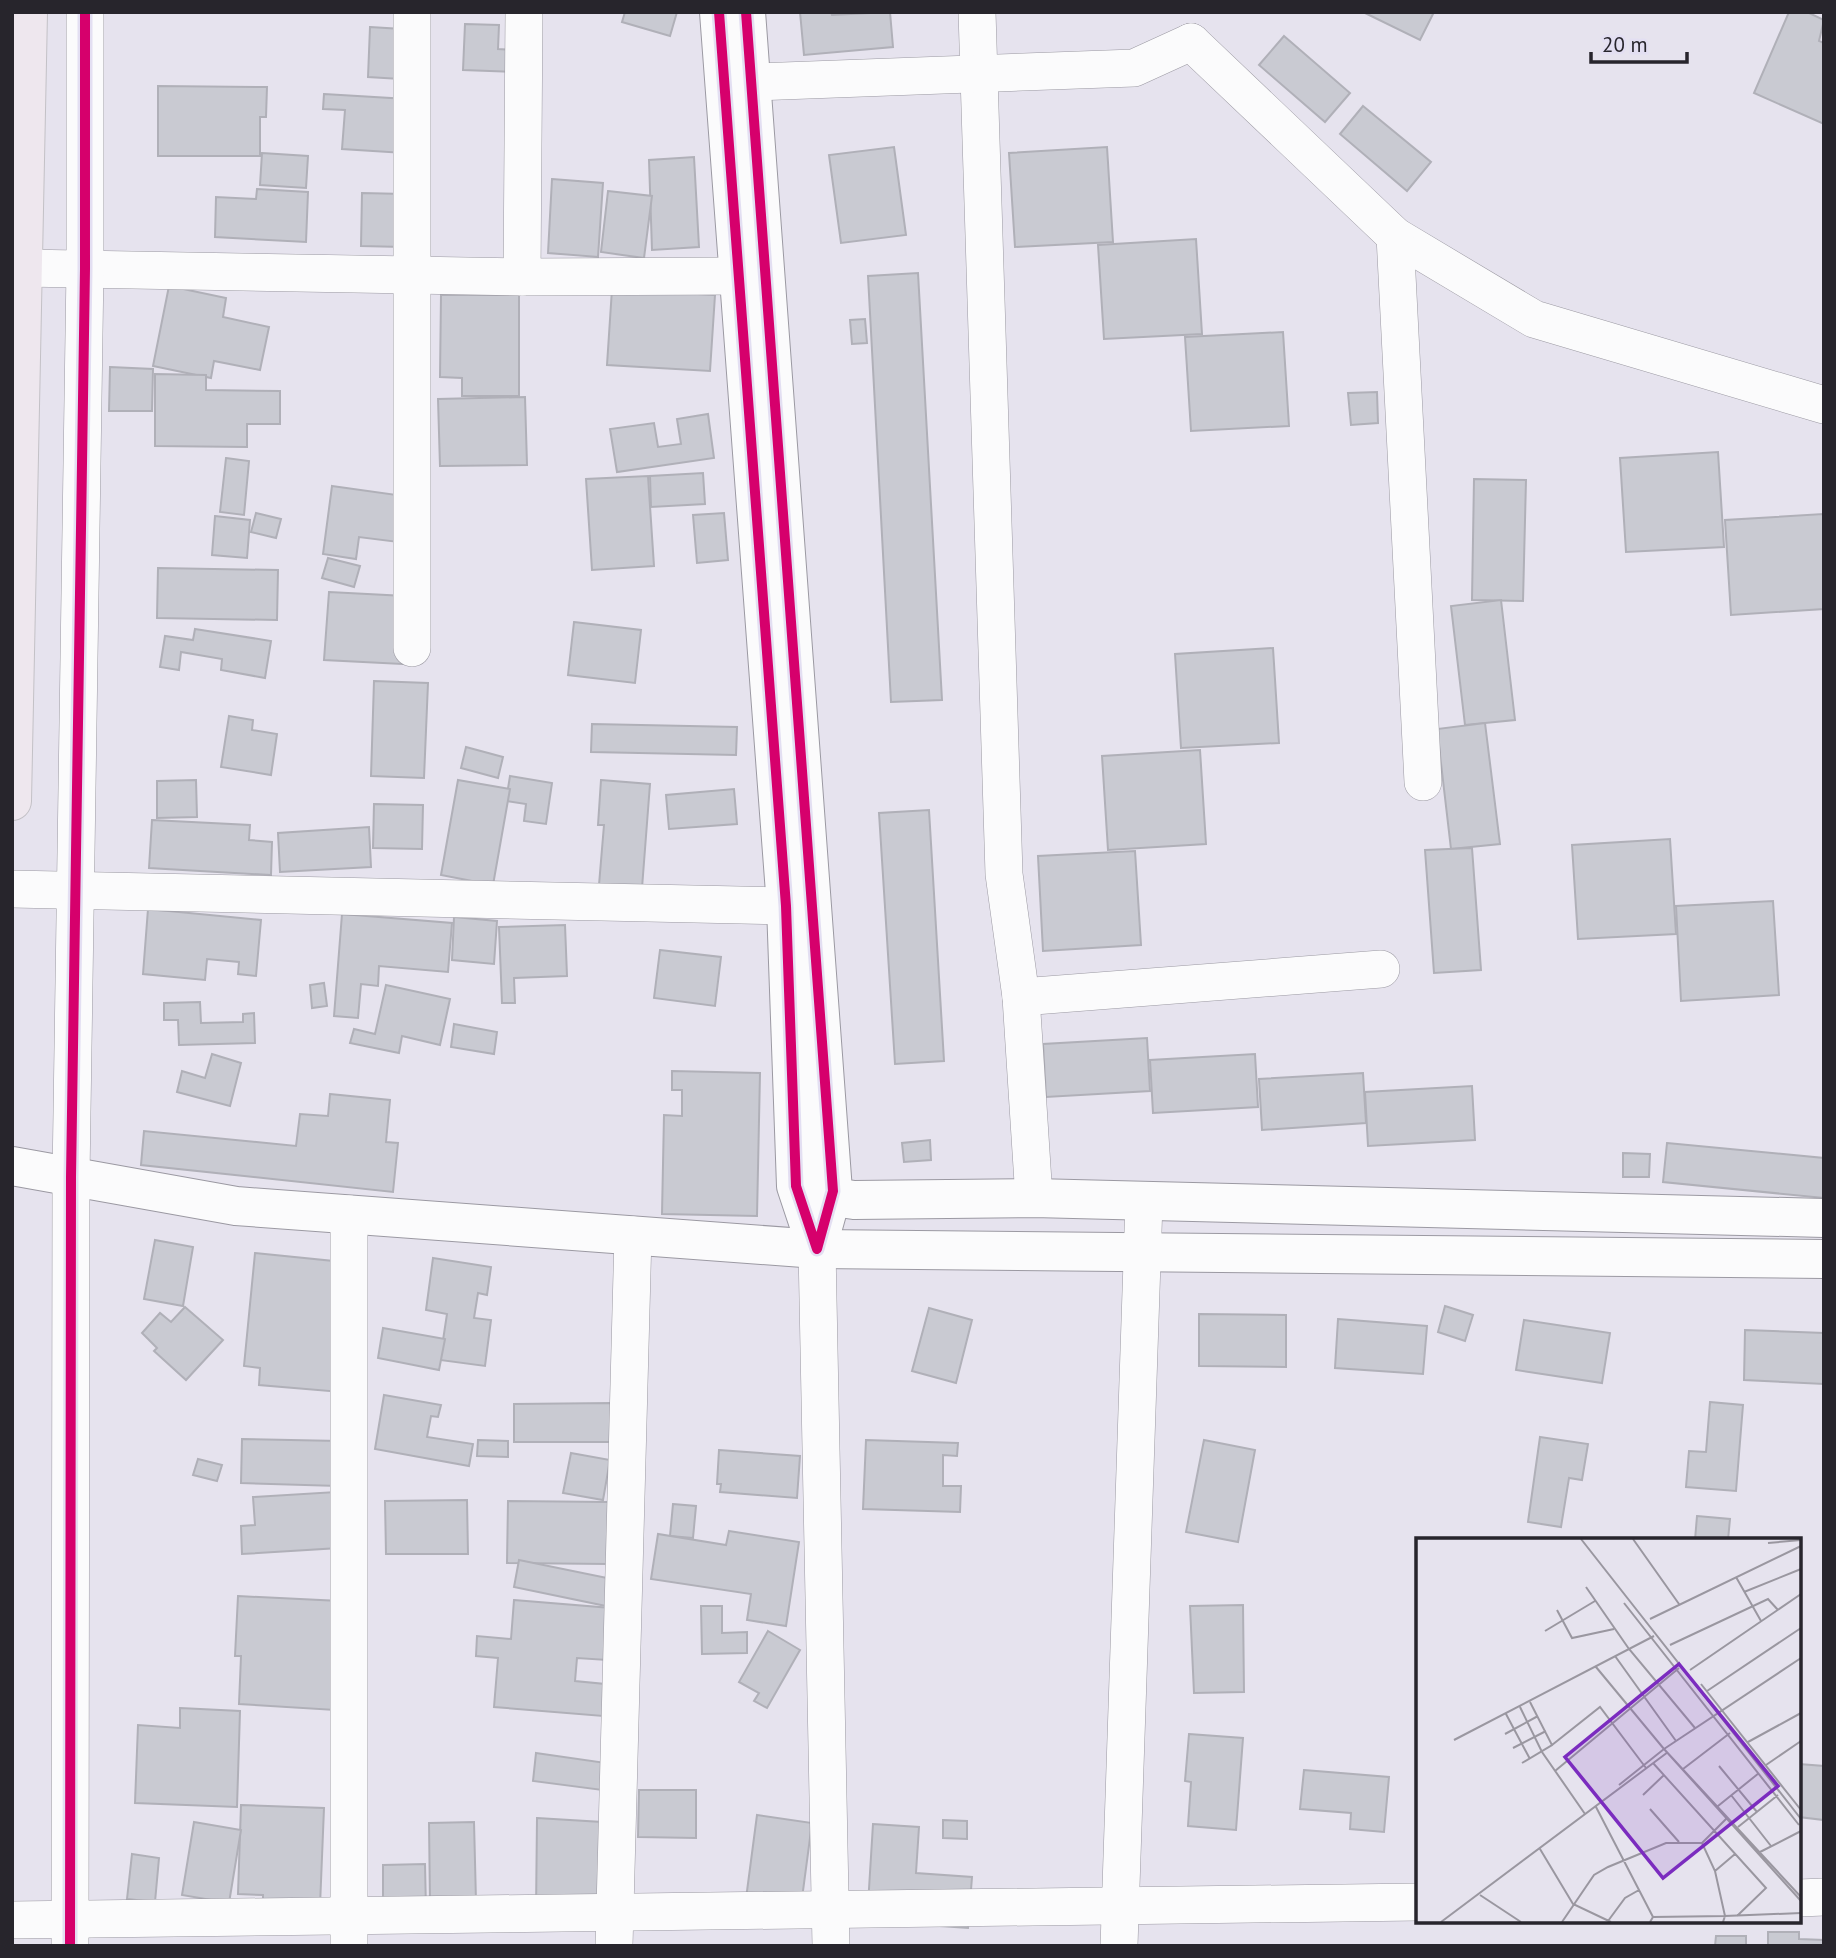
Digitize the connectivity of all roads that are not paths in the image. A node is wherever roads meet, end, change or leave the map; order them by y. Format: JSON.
{"nodes":[{"id":1,"x":28,"y":12,"type":"edge"},
{"id":2,"x":85,"y":12,"type":"edge"},
{"id":3,"x":412,"y":12,"type":"edge"},
{"id":4,"x":524,"y":12,"type":"edge"},
{"id":5,"x":719,"y":12,"type":"edge"},
{"id":6,"x":746,"y":12,"type":"edge"},
{"id":7,"x":977,"y":12,"type":"edge"},
{"id":8,"x":1195,"y":27,"type":"edge"},
{"id":9,"x":981,"y":73,"type":"junction"},
{"id":10,"x":738,"y":82,"type":"junction"},
{"id":11,"x":1395,"y":236,"type":"junction"},
{"id":12,"x":23,"y":268,"type":"junction"},
{"id":13,"x":85,"y":269,"type":"junction"},
{"id":14,"x":411,"y":275,"type":"junction"},
{"id":15,"x":741,"y":276,"type":"junction"},
{"id":16,"x":522,"y":277,"type":"junction"},
{"id":17,"x":1824,"y":405,"type":"edge"},
{"id":18,"x":412,"y":648,"type":"dead end"},
{"id":19,"x":1423,"y":782,"type":"dead end"},
{"id":20,"x":12,"y":801,"type":"edge"},
{"id":21,"x":12,"y":888,"type":"edge"},
{"id":22,"x":76,"y":890,"type":"junction"},
{"id":23,"x":786,"y":906,"type":"junction"},
{"id":24,"x":1381,"y":968,"type":"dead end"},
{"id":25,"x":1021,"y":997,"type":"junction"},
{"id":26,"x":12,"y":1166,"type":"edge"},
{"id":27,"x":72,"y":1177,"type":"junction"},
{"id":28,"x":815,"y":1194,"type":"junction"},
{"id":29,"x":1034,"y":1198,"type":"junction"},
{"id":30,"x":1144,"y":1202,"type":"junction"},
{"id":31,"x":349,"y":1214,"type":"junction"},
{"id":32,"x":1824,"y":1218,"type":"edge"},
{"id":33,"x":633,"y":1235,"type":"junction"},
{"id":34,"x":817,"y":1249,"type":"junction"},
{"id":35,"x":1143,"y":1252,"type":"junction"},
{"id":36,"x":1824,"y":1259,"type":"edge"},
{"id":37,"x":1824,"y":1897,"type":"edge"},
{"id":38,"x":1801,"y":1898,"type":"edge"},
{"id":39,"x":1416,"y":1902,"type":"edge"},
{"id":40,"x":1121,"y":1906,"type":"junction"},
{"id":41,"x":831,"y":1910,"type":"junction"},
{"id":42,"x":12,"y":1920,"type":"edge"},
{"id":43,"x":616,"y":1929,"type":"edge"},
{"id":44,"x":349,"y":1931,"type":"edge"},
{"id":45,"x":71,"y":1932,"type":"edge"},
{"id":46,"x":831,"y":1946,"type":"edge"},
{"id":47,"x":1119,"y":1946,"type":"edge"}],
"edges":[{"from":1,"to":12,"type":"main road"},
{"from":2,"to":13,"type":"street"},
{"from":3,"to":14,"type":"street"},
{"from":4,"to":16,"type":"street"},
{"from":5,"to":10,"type":"street"},
{"from":6,"to":10,"type":"street"},
{"from":7,"to":9,"type":"street"},
{"from":8,"to":9,"type":"street"},
{"from":8,"to":11,"type":"street"},
{"from":9,"to":10,"type":"street"},
{"from":9,"to":25,"type":"street"},
{"from":10,"to":15,"type":"street"},
{"from":10,"to":28,"type":"street"},
{"from":11,"to":17,"type":"street"},
{"from":11,"to":19,"type":"street"},
{"from":12,"to":13,"type":"street"},
{"from":12,"to":20,"type":"main road"},
{"from":13,"to":14,"type":"street"},
{"from":13,"to":22,"type":"street"},
{"from":14,"to":16,"type":"street"},
{"from":14,"to":18,"type":"street"},
{"from":15,"to":16,"type":"street"},
{"from":15,"to":23,"type":"street"},
{"from":21,"to":22,"type":"street"},
{"from":22,"to":23,"type":"street"},
{"from":22,"to":27,"type":"street"},
{"from":23,"to":28,"type":"street"},
{"from":24,"to":25,"type":"street"},
{"from":25,"to":29,"type":"street"},
{"from":26,"to":27,"type":"street"},
{"from":27,"to":31,"type":"street"},
{"from":27,"to":45,"type":"street"},
{"from":28,"to":29,"type":"street"},
{"from":28,"to":34,"type":"street"},
{"from":29,"to":30,"type":"street"},
{"from":30,"to":32,"type":"street"},
{"from":30,"to":35,"type":"street"},
{"from":31,"to":33,"type":"street"},
{"from":31,"to":44,"type":"street"},
{"from":33,"to":34,"type":"street"},
{"from":33,"to":43,"type":"street"},
{"from":34,"to":35,"type":"street"},
{"from":34,"to":41,"type":"street"},
{"from":35,"to":36,"type":"street"},
{"from":35,"to":40,"type":"street"},
{"from":37,"to":38,"type":"street"},
{"from":39,"to":40,"type":"street"},
{"from":40,"to":41,"type":"street"},
{"from":40,"to":47,"type":"street"},
{"from":41,"to":43,"type":"street"},
{"from":41,"to":46,"type":"street"},
{"from":42,"to":45,"type":"street"},
{"from":43,"to":44,"type":"street"},
{"from":44,"to":45,"type":"street"}]}
